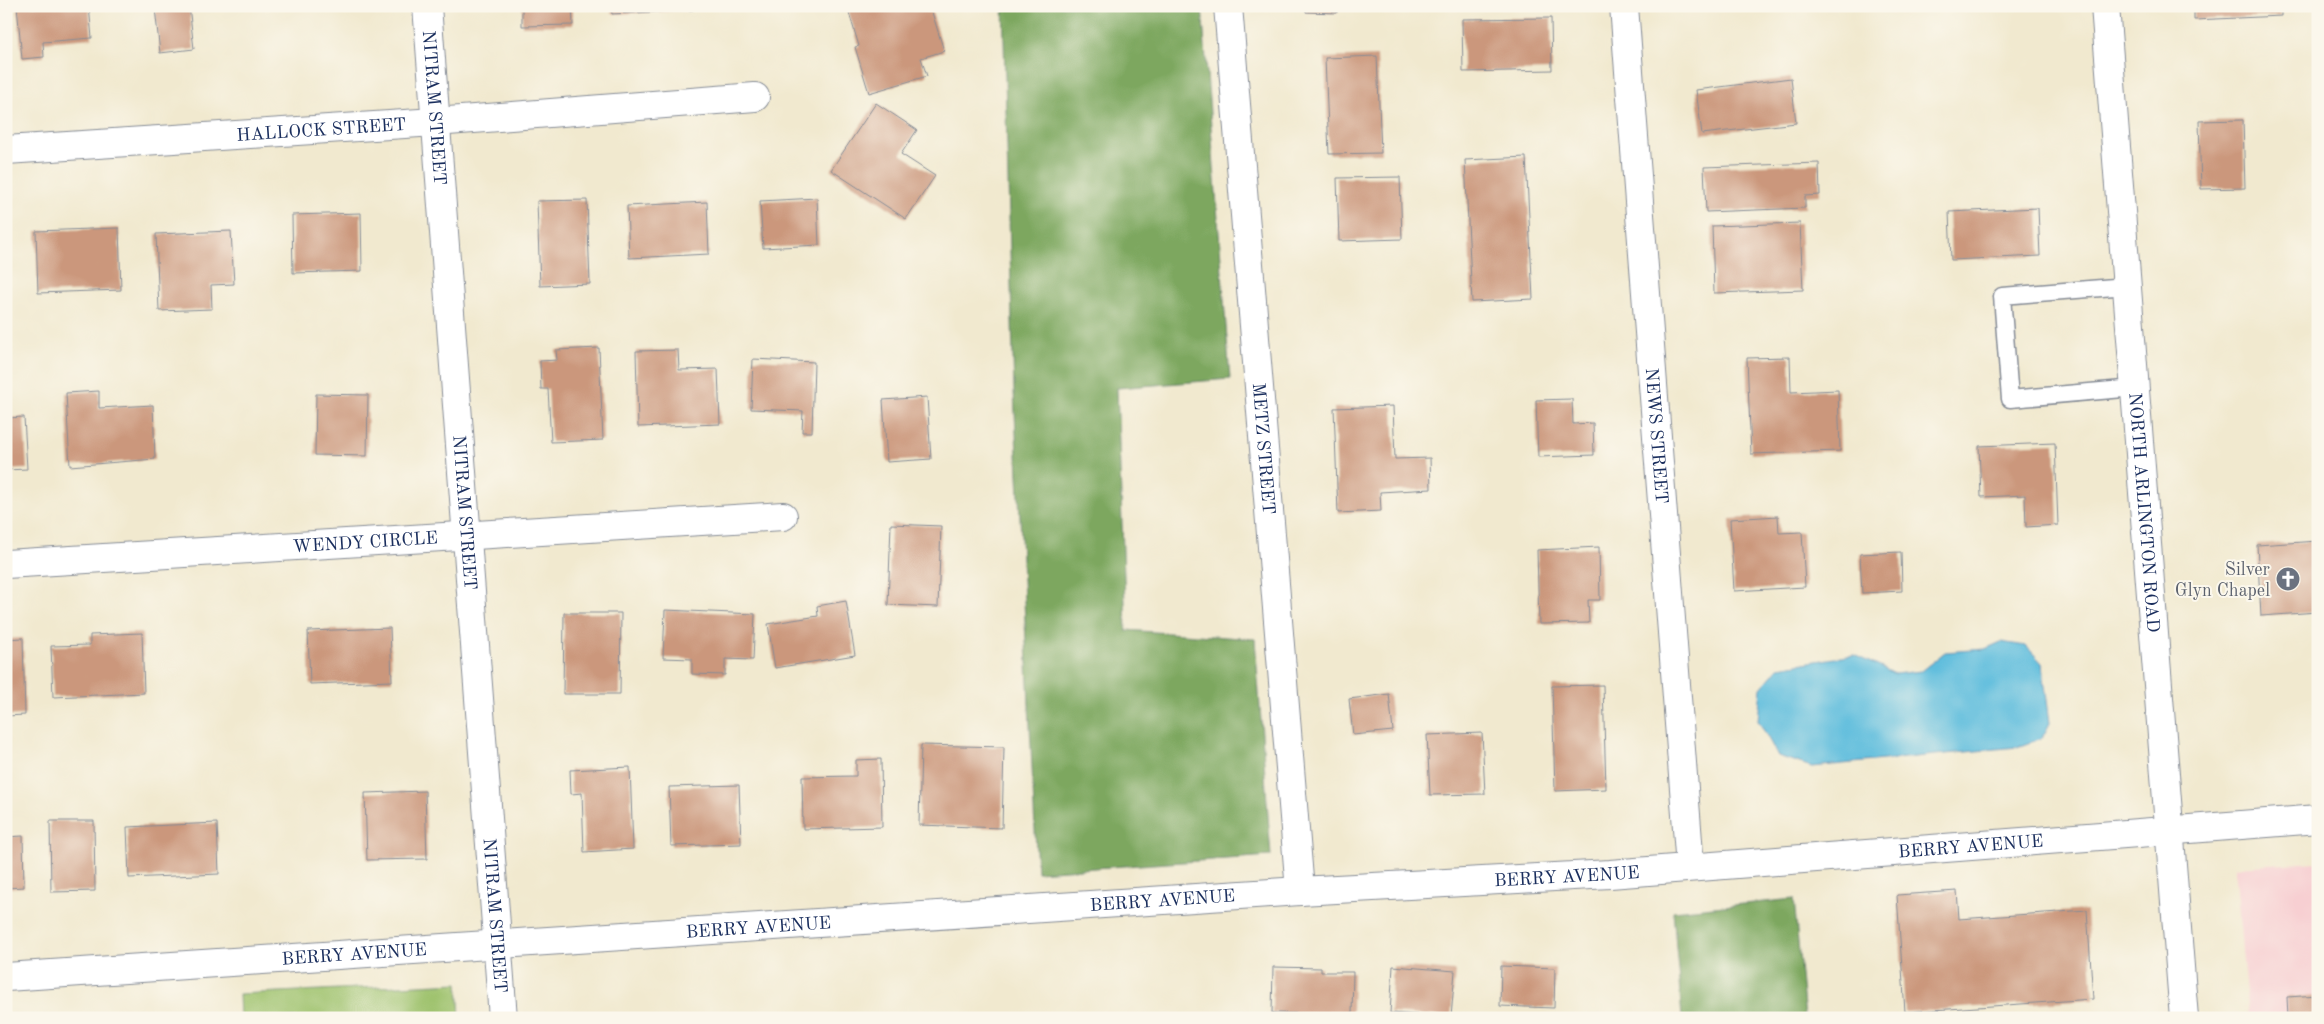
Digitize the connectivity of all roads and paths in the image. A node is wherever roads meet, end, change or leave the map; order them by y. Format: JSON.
{"nodes":[{"id":1,"x":427,"y":6,"type":"edge"},
{"id":2,"x":1228,"y":6,"type":"edge"},
{"id":3,"x":1624,"y":6,"type":"edge"},
{"id":4,"x":2105,"y":6,"type":"edge"},
{"id":5,"x":755,"y":97,"type":"dead end"},
{"id":6,"x":435,"y":122,"type":"junction"},
{"id":7,"x":6,"y":150,"type":"edge"},
{"id":8,"x":2126,"y":286,"type":"junction"},
{"id":9,"x":2134,"y":388,"type":"junction"},
{"id":10,"x":783,"y":516,"type":"dead end"},
{"id":11,"x":466,"y":535,"type":"junction"},
{"id":12,"x":6,"y":564,"type":"edge"},
{"id":13,"x":2318,"y":819,"type":"edge"},
{"id":14,"x":2168,"y":830,"type":"junction"},
{"id":15,"x":1690,"y":867,"type":"junction"},
{"id":16,"x":1300,"y":891,"type":"junction"},
{"id":17,"x":497,"y":944,"type":"junction"},
{"id":18,"x":6,"y":977,"type":"edge"},
{"id":19,"x":503,"y":1018,"type":"edge"},
{"id":20,"x":2184,"y":1018,"type":"edge"}],
"edges":[{"from":1,"to":6,"type":"street","name":"NITRAM STREET"},
{"from":2,"to":16,"type":"street","name":"METZ STREET"},
{"from":3,"to":15,"type":"street","name":"NEWS STREET"},
{"from":4,"to":8,"type":"street","name":"NORTH ARLINGTON ROAD"},
{"from":5,"to":6,"type":"street","name":"HALLOCK STREET"},
{"from":6,"to":7,"type":"street","name":"HALLOCK STREET"},
{"from":6,"to":11,"type":"street","name":"NITRAM STREET"},
{"from":8,"to":9,"type":"street","name":"NORTH ARLINGTON ROAD"},
{"from":8,"to":9,"type":"lane"},
{"from":9,"to":14,"type":"street","name":"NORTH ARLINGTON ROAD"},
{"from":10,"to":11,"type":"street","name":"WENDY CIRCLE"},
{"from":11,"to":12,"type":"street","name":"WENDY CIRCLE"},
{"from":11,"to":17,"type":"street","name":"NITRAM STREET"},
{"from":13,"to":14,"type":"street","name":"BERRY AVENUE"},
{"from":14,"to":15,"type":"street","name":"BERRY AVENUE"},
{"from":14,"to":20,"type":"street","name":"NORTH ARLINGTON ROAD"},
{"from":15,"to":16,"type":"street","name":"BERRY AVENUE"},
{"from":16,"to":17,"type":"street","name":"BERRY AVENUE"},
{"from":17,"to":18,"type":"street","name":"BERRY AVENUE"},
{"from":17,"to":19,"type":"street","name":"NITRAM STREET"}]}
